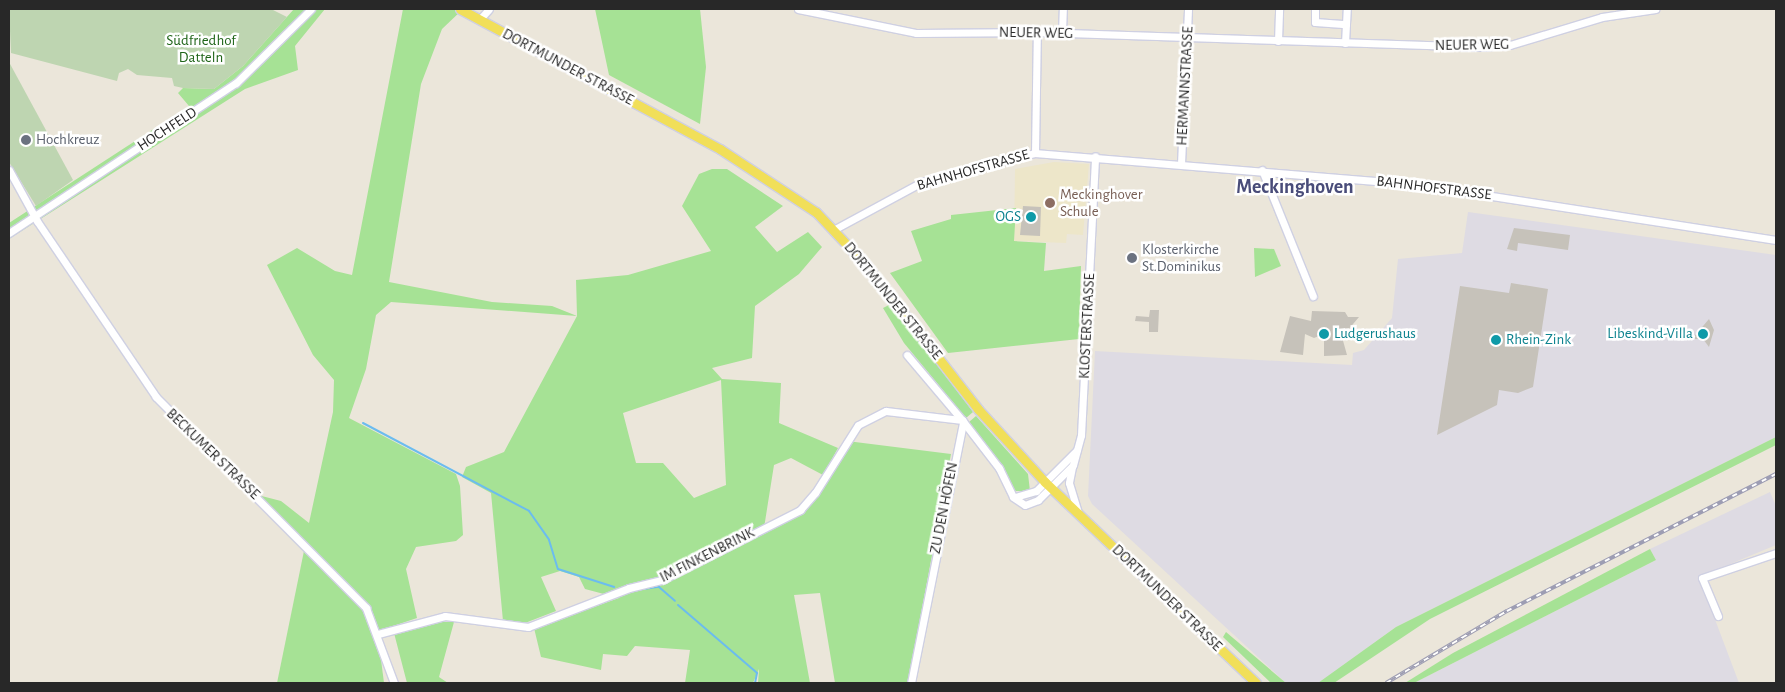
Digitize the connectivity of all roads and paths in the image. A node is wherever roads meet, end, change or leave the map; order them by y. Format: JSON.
{"nodes":[{"id":1,"x":311,"y":9,"type":"edge"},
{"id":2,"x":460,"y":9,"type":"edge"},
{"id":3,"x":489,"y":9,"type":"edge"},
{"id":4,"x":798,"y":9,"type":"edge"},
{"id":5,"x":1063,"y":9,"type":"edge"},
{"id":6,"x":1188,"y":9,"type":"edge"},
{"id":7,"x":1279,"y":9,"type":"edge"},
{"id":8,"x":1315,"y":9,"type":"edge"},
{"id":9,"x":1347,"y":9,"type":"edge"},
{"id":10,"x":1655,"y":9,"type":"edge"},
{"id":11,"x":480,"y":19,"type":"junction"},
{"id":12,"x":1346,"y":24,"type":"junction"},
{"id":13,"x":1037,"y":32,"type":"junction"},
{"id":14,"x":1062,"y":33,"type":"junction"},
{"id":15,"x":1187,"y":37,"type":"junction"},
{"id":16,"x":1278,"y":40,"type":"junction"},
{"id":17,"x":1345,"y":43,"type":"junction"},
{"id":18,"x":1035,"y":153,"type":"junction"},
{"id":19,"x":1095,"y":156,"type":"junction"},
{"id":20,"x":1181,"y":164,"type":"junction"},
{"id":21,"x":9,"y":170,"type":"edge"},
{"id":22,"x":1262,"y":170,"type":"junction"},
{"id":23,"x":34,"y":216,"type":"junction"},
{"id":24,"x":835,"y":229,"type":"junction"},
{"id":25,"x":9,"y":233,"type":"edge"},
{"id":26,"x":1776,"y":240,"type":"edge"},
{"id":27,"x":1313,"y":296,"type":"dead end"},
{"id":28,"x":907,"y":355,"type":"dead end"},
{"id":29,"x":962,"y":421,"type":"junction"},
{"id":30,"x":1076,"y":451,"type":"junction"},
{"id":31,"x":1073,"y":465,"type":"junction"},
{"id":32,"x":1048,"y":485,"type":"junction"},
{"id":33,"x":1078,"y":512,"type":"junction"},
{"id":34,"x":1776,"y":553,"type":"edge"},
{"id":35,"x":1718,"y":616,"type":"dead end"},
{"id":36,"x":378,"y":634,"type":"junction"},
{"id":37,"x":394,"y":683,"type":"edge"},
{"id":38,"x":911,"y":683,"type":"edge"},
{"id":39,"x":1256,"y":683,"type":"edge"}],
"edges":[{"from":1,"to":23,"type":"street","name":"HOCHFELD"},
{"from":2,"to":11,"type":"main road","name":"DORTMUNDER STRASSE"},
{"from":3,"to":11,"type":"street"},
{"from":4,"to":13,"type":"street","name":"NEUER WEG"},
{"from":5,"to":14,"type":"street"},
{"from":6,"to":15,"type":"street","name":"HERMANNSTRASSE"},
{"from":7,"to":16,"type":"street"},
{"from":8,"to":12,"type":"street"},
{"from":9,"to":12,"type":"street"},
{"from":10,"to":17,"type":"street","name":"NEUER WEG"},
{"from":11,"to":24,"type":"main road","name":"DORTMUNDER STRASSE"},
{"from":12,"to":17,"type":"street"},
{"from":13,"to":14,"type":"street","name":"NEUER WEG"},
{"from":13,"to":18,"type":"street"},
{"from":14,"to":15,"type":"street","name":"NEUER WEG"},
{"from":15,"to":16,"type":"street","name":"NEUER WEG"},
{"from":15,"to":20,"type":"street","name":"HERMANNSTRASSE"},
{"from":16,"to":17,"type":"street","name":"NEUER WEG"},
{"from":18,"to":19,"type":"street","name":"BAHNHOFSTRASSE"},
{"from":18,"to":24,"type":"street","name":"BAHNHOFSTRASSE"},
{"from":19,"to":20,"type":"street","name":"BAHNHOFSTRASSE"},
{"from":19,"to":30,"type":"street","name":"KLOSTERSTRASSE"},
{"from":20,"to":22,"type":"street","name":"BAHNHOFSTRASSE"},
{"from":21,"to":23,"type":"street","name":"BECKUMER STRASSE"},
{"from":22,"to":26,"type":"street","name":"BAHNHOFSTRASSE"},
{"from":22,"to":27,"type":"street"},
{"from":23,"to":25,"type":"street","name":"HOCHFELD"},
{"from":23,"to":36,"type":"street","name":"BECKUMER STRASSE"},
{"from":24,"to":32,"type":"main road","name":"DORTMUNDER STRASSE"},
{"from":28,"to":29,"type":"street"},
{"from":29,"to":32,"type":"street"},
{"from":29,"to":36,"type":"street","name":"IM FINKENBRINK"},
{"from":29,"to":38,"type":"street","name":"ZU DEN HÖFEN"},
{"from":30,"to":31,"type":"street","name":"KLOSTERSTRASSE"},
{"from":30,"to":32,"type":"street"},
{"from":31,"to":32,"type":"street"},
{"from":31,"to":33,"type":"street","name":"KLOSTERSTRASSE"},
{"from":32,"to":33,"type":"main road","name":"DORTMUNDER STRASSE"},
{"from":33,"to":39,"type":"main road","name":"DORTMUNDER STRASSE"},
{"from":34,"to":35,"type":"street"},
{"from":36,"to":37,"type":"street","name":"BECKUMER STRASSE"}]}
